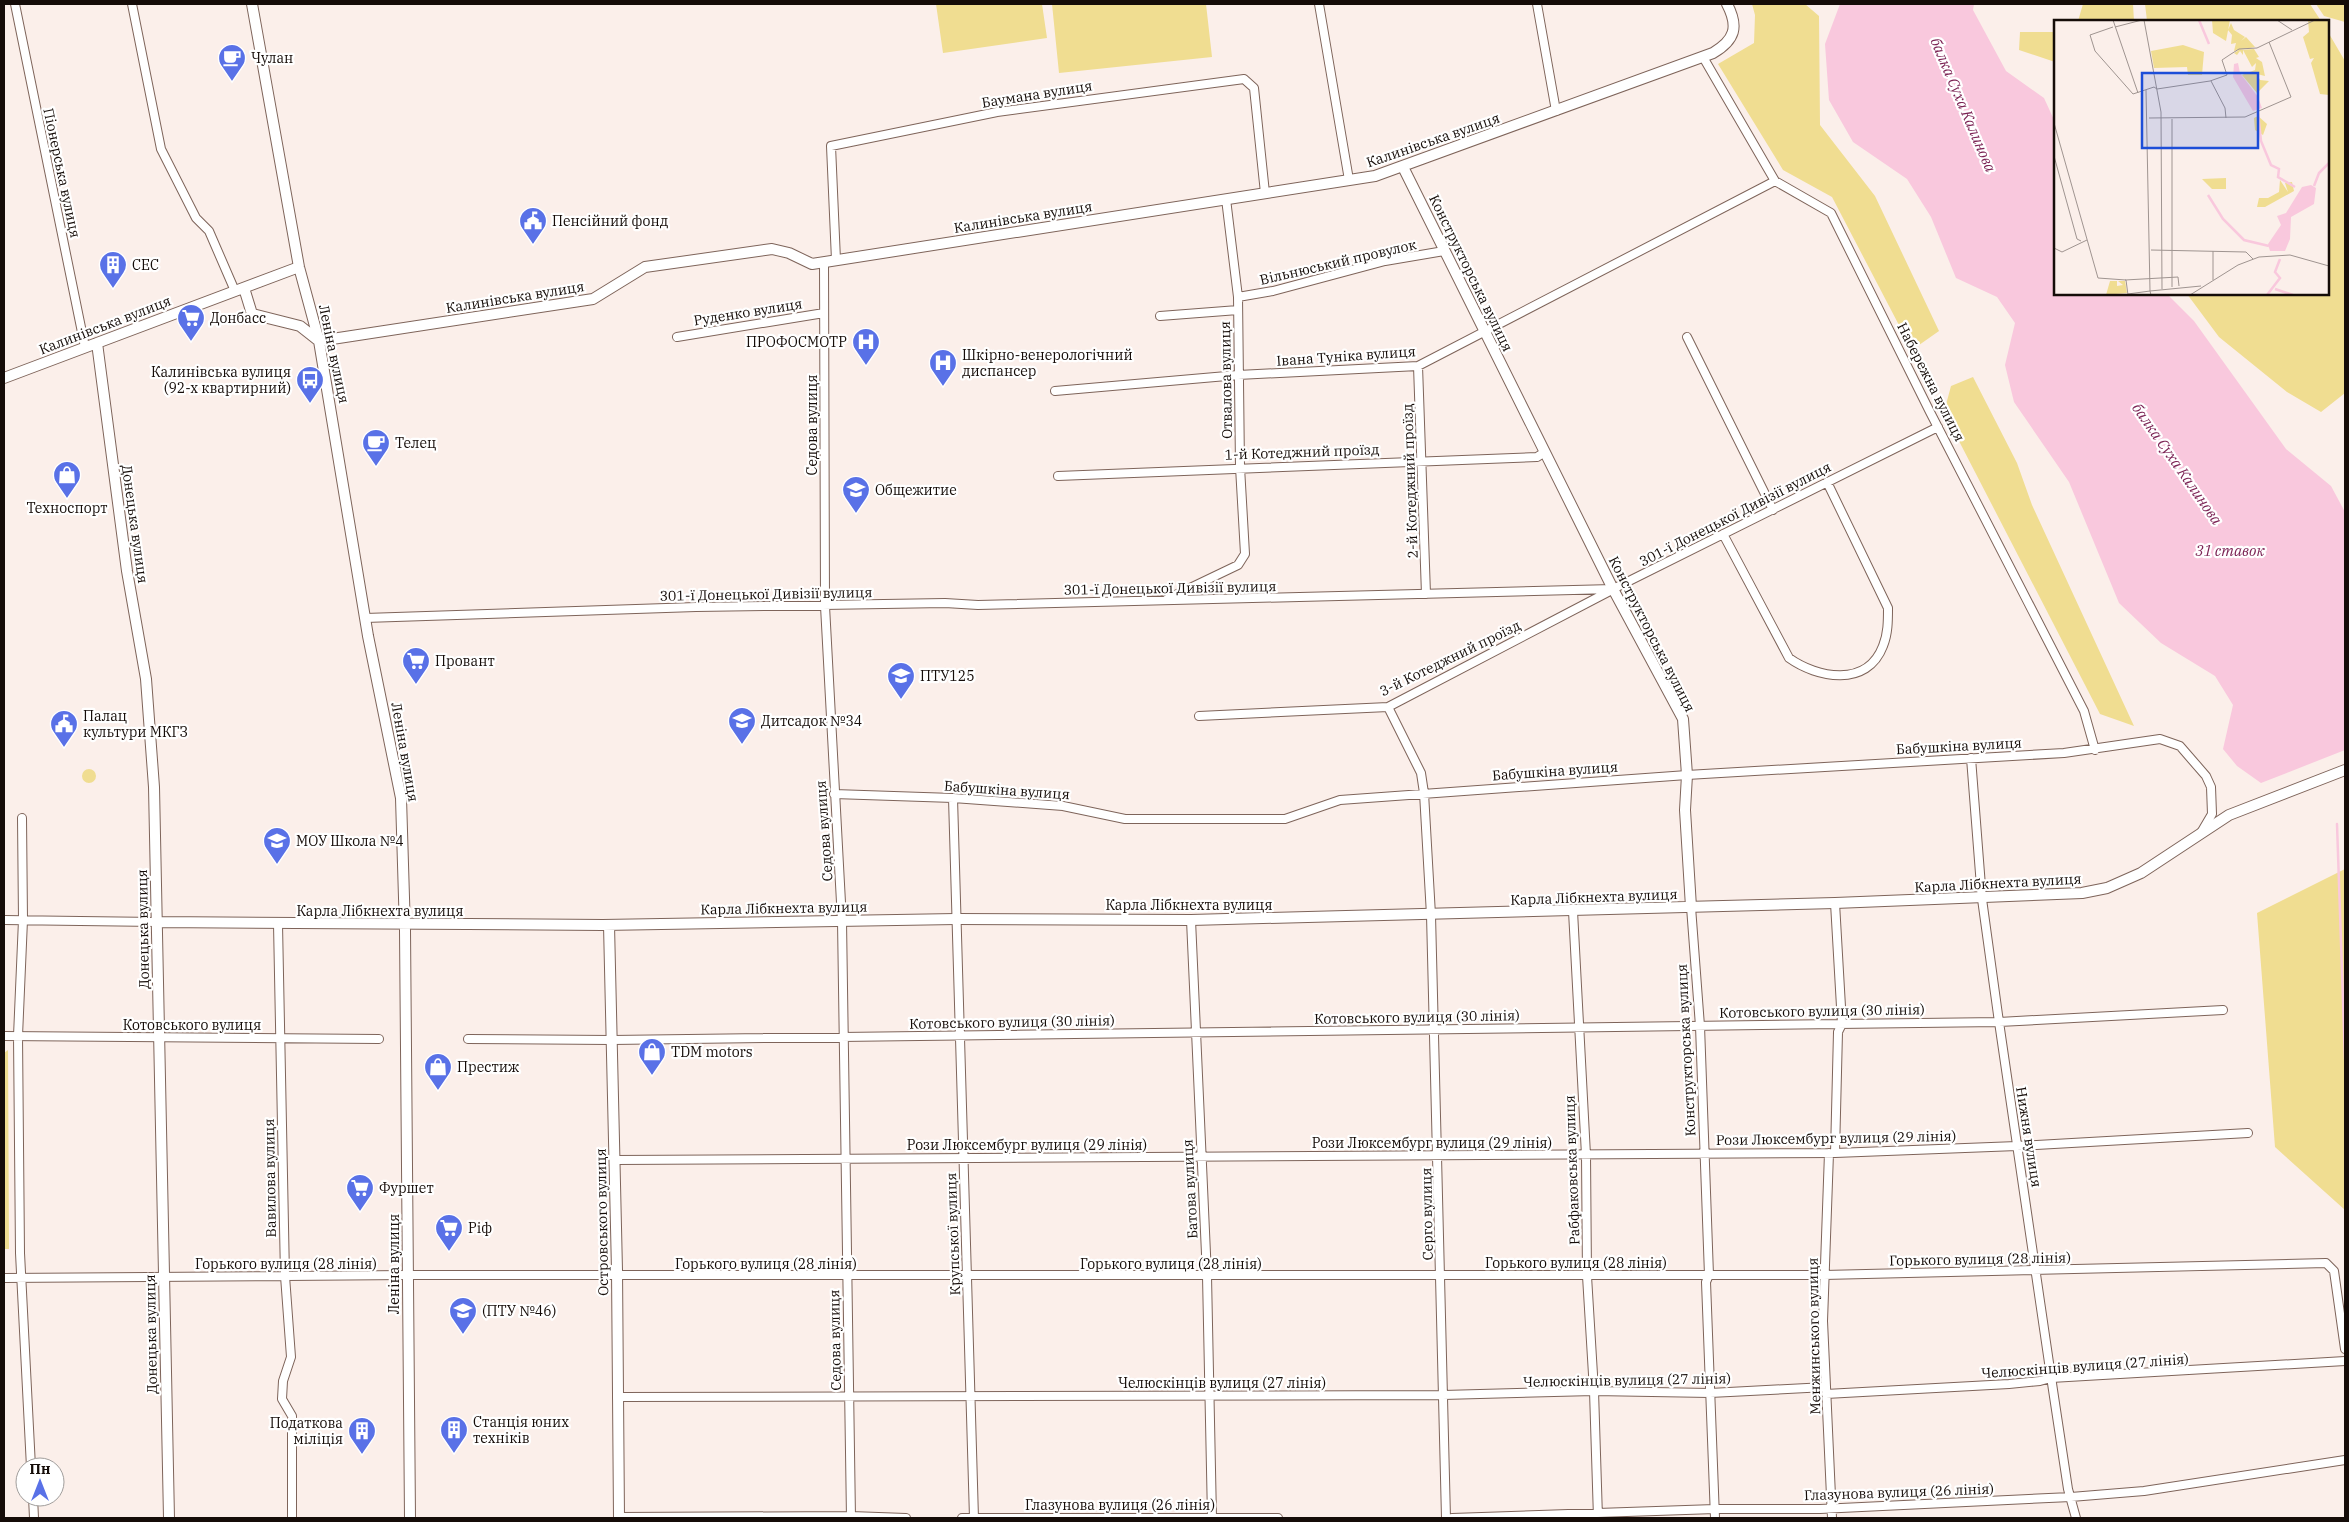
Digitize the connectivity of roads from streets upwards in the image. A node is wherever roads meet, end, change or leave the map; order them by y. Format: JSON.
{"nodes":[{"id":1,"x":15,"y":4,"type":"edge"},
{"id":2,"x":132,"y":4,"type":"edge"},
{"id":3,"x":252,"y":4,"type":"edge"},
{"id":4,"x":1319,"y":4,"type":"edge"},
{"id":5,"x":1537,"y":4,"type":"edge"},
{"id":6,"x":1727,"y":4,"type":"edge"},
{"id":7,"x":1703,"y":57,"type":"junction"},
{"id":8,"x":1556,"y":112,"type":"junction"},
{"id":9,"x":1403,"y":167,"type":"junction"},
{"id":10,"x":1349,"y":180,"type":"junction"},
{"id":11,"x":1775,"y":181,"type":"junction"},
{"id":12,"x":1266,"y":193,"type":"junction"},
{"id":13,"x":1226,"y":199,"type":"junction"},
{"id":14,"x":1444,"y":251,"type":"junction"},
{"id":15,"x":836,"y":260,"type":"junction"},
{"id":16,"x":824,"y":262,"type":"junction"},
{"id":17,"x":299,"y":266,"type":"junction"},
{"id":18,"x":239,"y":289,"type":"junction"},
{"id":19,"x":1238,"y":297,"type":"junction"},
{"id":20,"x":1238,"y":310,"type":"junction"},
{"id":21,"x":824,"y":313,"type":"junction"},
{"id":22,"x":1160,"y":316,"type":"dead end"},
{"id":23,"x":1485,"y":332,"type":"junction"},
{"id":24,"x":677,"y":337,"type":"dead end"},
{"id":25,"x":1688,"y":338,"type":"dead end"},
{"id":26,"x":319,"y":341,"type":"junction"},
{"id":27,"x":97,"y":343,"type":"junction"},
{"id":28,"x":85,"y":347,"type":"junction"},
{"id":29,"x":1418,"y":366,"type":"junction"},
{"id":30,"x":1238,"y":376,"type":"junction"},
{"id":31,"x":4,"y":378,"type":"edge"},
{"id":32,"x":1055,"y":390,"type":"dead end"},
{"id":33,"x":1938,"y":427,"type":"junction"},
{"id":34,"x":1545,"y":452,"type":"junction"},
{"id":35,"x":1422,"y":460,"type":"junction"},
{"id":36,"x":1240,"y":467,"type":"junction"},
{"id":37,"x":1058,"y":476,"type":"dead end"},
{"id":38,"x":1827,"y":482,"type":"junction"},
{"id":39,"x":1773,"y":510,"type":"junction"},
{"id":40,"x":1723,"y":534,"type":"junction"},
{"id":41,"x":1613,"y":589,"type":"junction"},
{"id":42,"x":1426,"y":594,"type":"junction"},
{"id":43,"x":1163,"y":601,"type":"junction"},
{"id":44,"x":825,"y":606,"type":"junction"},
{"id":45,"x":365,"y":618,"type":"junction"},
{"id":46,"x":1388,"y":707,"type":"junction"},
{"id":47,"x":1198,"y":716,"type":"dead end"},
{"id":48,"x":2096,"y":750,"type":"junction"},
{"id":49,"x":1971,"y":758,"type":"junction"},
{"id":50,"x":2345,"y":770,"type":"edge"},
{"id":51,"x":1687,"y":775,"type":"junction"},
{"id":52,"x":1424,"y":793,"type":"junction"},
{"id":53,"x":834,"y":794,"type":"junction"},
{"id":54,"x":953,"y":798,"type":"junction"},
{"id":55,"x":22,"y":818,"type":"dead end"},
{"id":56,"x":2202,"y":831,"type":"junction"},
{"id":57,"x":1982,"y":898,"type":"junction"},
{"id":58,"x":1835,"y":903,"type":"junction"},
{"id":59,"x":1692,"y":907,"type":"junction"},
{"id":60,"x":1573,"y":911,"type":"junction"},
{"id":61,"x":1431,"y":915,"type":"junction"},
{"id":62,"x":956,"y":919,"type":"junction"},
{"id":63,"x":4,"y":920,"type":"edge"},
{"id":64,"x":23,"y":920,"type":"junction"},
{"id":65,"x":1191,"y":920,"type":"junction"},
{"id":66,"x":842,"y":921,"type":"junction"},
{"id":67,"x":157,"y":922,"type":"junction"},
{"id":68,"x":278,"y":924,"type":"junction"},
{"id":69,"x":405,"y":925,"type":"junction"},
{"id":70,"x":609,"y":925,"type":"junction"},
{"id":71,"x":2223,"y":1010,"type":"dead end"},
{"id":72,"x":1998,"y":1022,"type":"junction"},
{"id":73,"x":1842,"y":1024,"type":"junction"},
{"id":74,"x":1700,"y":1026,"type":"junction"},
{"id":75,"x":1578,"y":1027,"type":"junction"},
{"id":76,"x":1433,"y":1029,"type":"junction"},
{"id":77,"x":1196,"y":1032,"type":"junction"},
{"id":78,"x":960,"y":1035,"type":"junction"},
{"id":79,"x":4,"y":1036,"type":"edge"},
{"id":80,"x":18,"y":1036,"type":"junction"},
{"id":81,"x":159,"y":1037,"type":"junction"},
{"id":82,"x":844,"y":1037,"type":"junction"},
{"id":83,"x":279,"y":1038,"type":"junction"},
{"id":84,"x":379,"y":1038,"type":"dead end"},
{"id":85,"x":468,"y":1039,"type":"dead end"},
{"id":86,"x":612,"y":1040,"type":"junction"},
{"id":87,"x":2248,"y":1132,"type":"dead end"},
{"id":88,"x":2017,"y":1146,"type":"junction"},
{"id":89,"x":1832,"y":1153,"type":"junction"},
{"id":90,"x":1586,"y":1154,"type":"junction"},
{"id":91,"x":1706,"y":1154,"type":"junction"},
{"id":92,"x":1438,"y":1156,"type":"junction"},
{"id":93,"x":1201,"y":1157,"type":"junction"},
{"id":94,"x":964,"y":1158,"type":"junction"},
{"id":95,"x":845,"y":1159,"type":"junction"},
{"id":96,"x":615,"y":1160,"type":"junction"},
{"id":97,"x":2037,"y":1270,"type":"junction"},
{"id":98,"x":408,"y":1275,"type":"junction"},
{"id":99,"x":1709,"y":1275,"type":"junction"},
{"id":100,"x":1824,"y":1275,"type":"junction"},
{"id":101,"x":284,"y":1276,"type":"junction"},
{"id":102,"x":967,"y":1276,"type":"junction"},
{"id":103,"x":1207,"y":1276,"type":"junction"},
{"id":104,"x":1441,"y":1276,"type":"junction"},
{"id":105,"x":1587,"y":1276,"type":"junction"},
{"id":106,"x":164,"y":1277,"type":"junction"},
{"id":107,"x":617,"y":1277,"type":"junction"},
{"id":108,"x":847,"y":1277,"type":"junction"},
{"id":109,"x":4,"y":1278,"type":"edge"},
{"id":110,"x":20,"y":1278,"type":"junction"},
{"id":111,"x":2345,"y":1349,"type":"edge"},
{"id":112,"x":2345,"y":1361,"type":"edge"},
{"id":113,"x":2051,"y":1378,"type":"junction"},
{"id":114,"x":1826,"y":1390,"type":"junction"},
{"id":115,"x":1594,"y":1392,"type":"junction"},
{"id":116,"x":1710,"y":1393,"type":"junction"},
{"id":117,"x":1444,"y":1395,"type":"junction"},
{"id":118,"x":1210,"y":1396,"type":"junction"},
{"id":119,"x":617,"y":1397,"type":"junction"},
{"id":120,"x":849,"y":1397,"type":"junction"},
{"id":121,"x":971,"y":1397,"type":"junction"},
{"id":122,"x":30,"y":1457,"type":"edge"},
{"id":123,"x":2345,"y":1460,"type":"edge"},
{"id":124,"x":2071,"y":1498,"type":"junction"},
{"id":125,"x":1715,"y":1509,"type":"junction"},
{"id":126,"x":1832,"y":1509,"type":"junction"},
{"id":127,"x":1598,"y":1515,"type":"edge"},
{"id":128,"x":619,"y":1517,"type":"edge"},
{"id":129,"x":850,"y":1517,"type":"edge"},
{"id":130,"x":169,"y":1518,"type":"edge"},
{"id":131,"x":292,"y":1518,"type":"edge"},
{"id":132,"x":410,"y":1518,"type":"edge"},
{"id":133,"x":906,"y":1518,"type":"edge"},
{"id":134,"x":962,"y":1518,"type":"edge"},
{"id":135,"x":974,"y":1518,"type":"edge"},
{"id":136,"x":1212,"y":1518,"type":"edge"},
{"id":137,"x":1278,"y":1518,"type":"edge"},
{"id":138,"x":1446,"y":1518,"type":"edge"},
{"id":139,"x":1452,"y":1518,"type":"edge"},
{"id":140,"x":1715,"y":1518,"type":"edge"},
{"id":141,"x":1832,"y":1518,"type":"edge"},
{"id":142,"x":2076,"y":1518,"type":"edge"}],
"edges":[{"from":1,"to":28,"type":"street","name":"Піонерська вулиця"},
{"from":2,"to":18,"type":"street"},
{"from":3,"to":17,"type":"street","name":"Леніна вулиця"},
{"from":4,"to":10,"type":"street"},
{"from":5,"to":8,"type":"street"},
{"from":6,"to":7,"type":"street","name":"Калинівська вулиця"},
{"from":7,"to":8,"type":"street","name":"Калинівська вулиця"},
{"from":7,"to":11,"type":"street","name":"Набережна вулиця"},
{"from":8,"to":9,"type":"street","name":"Калинівська вулиця"},
{"from":9,"to":10,"type":"street","name":"Калинівська вулиця"},
{"from":9,"to":14,"type":"street","name":"Конструкторська вулиця"},
{"from":10,"to":12,"type":"street","name":"Калинівська вулиця"},
{"from":11,"to":23,"type":"street","name":"Івана Туніка вулиця"},
{"from":11,"to":33,"type":"street","name":"Набережна вулиця"},
{"from":12,"to":13,"type":"street","name":"Калинівська вулиця"},
{"from":12,"to":15,"type":"street","name":"Баумана вулиця"},
{"from":13,"to":15,"type":"street","name":"Калинівська вулиця"},
{"from":13,"to":19,"type":"street","name":"Отвалова вулиця"},
{"from":14,"to":19,"type":"street","name":"Вільнюський провулок"},
{"from":14,"to":23,"type":"street","name":"Конструкторська вулиця"},
{"from":15,"to":16,"type":"street","name":"Калинівська вулиця"},
{"from":16,"to":21,"type":"street","name":"Седова вулиця"},
{"from":16,"to":26,"type":"street","name":"Калинівська вулиця"},
{"from":17,"to":18,"type":"street","name":"Калинівська вулиця"},
{"from":17,"to":26,"type":"street","name":"Леніна вулиця"},
{"from":18,"to":26,"type":"street"},
{"from":18,"to":27,"type":"street","name":"Калинівська вулиця"},
{"from":19,"to":20,"type":"street","name":"Отвалова вулиця"},
{"from":20,"to":22,"type":"street"},
{"from":20,"to":30,"type":"street","name":"Отвалова вулиця"},
{"from":21,"to":24,"type":"street","name":"Руденко вулиця"},
{"from":21,"to":44,"type":"street","name":"Седова вулиця"},
{"from":23,"to":29,"type":"street","name":"Івана Туніка вулиця"},
{"from":23,"to":34,"type":"street","name":"Конструкторська вулиця"},
{"from":25,"to":39,"type":"street"},
{"from":26,"to":45,"type":"street","name":"Леніна вулиця"},
{"from":27,"to":28,"type":"street","name":"Калинівська вулиця"},
{"from":27,"to":67,"type":"street","name":"Донецька вулиця"},
{"from":28,"to":31,"type":"street","name":"Калинівська вулиця"},
{"from":29,"to":30,"type":"street","name":"Івана Туніка вулиця"},
{"from":29,"to":35,"type":"street","name":"2-й Котеджний проїзд"},
{"from":30,"to":32,"type":"street","name":"Івана Туніка вулиця"},
{"from":30,"to":36,"type":"street","name":"Отвалова вулиця"},
{"from":33,"to":38,"type":"street","name":"301-ї Донецької Дивізії вулиця"},
{"from":33,"to":48,"type":"street","name":"Набережна вулиця"},
{"from":34,"to":35,"type":"street","name":"1-й Котеджний проїзд"},
{"from":34,"to":41,"type":"street","name":"Конструкторська вулиця"},
{"from":35,"to":36,"type":"street","name":"1-й Котеджний проїзд"},
{"from":35,"to":42,"type":"street","name":"2-й Котеджний проїзд"},
{"from":36,"to":37,"type":"street","name":"1-й Котеджний проїзд"},
{"from":36,"to":43,"type":"street","name":"Отвалова вулиця"},
{"from":38,"to":39,"type":"street","name":"301-ї Донецької Дивізії вулиця"},
{"from":38,"to":40,"type":"street"},
{"from":39,"to":40,"type":"street","name":"301-ї Донецької Дивізії вулиця"},
{"from":40,"to":41,"type":"street","name":"301-ї Донецької Дивізії вулиця"},
{"from":41,"to":42,"type":"street","name":"301-ї Донецької Дивізії вулиця"},
{"from":41,"to":46,"type":"street","name":"3-й Котеджний проїзд"},
{"from":41,"to":51,"type":"street","name":"Конструкторська вулиця"},
{"from":42,"to":43,"type":"street","name":"301-ї Донецької Дивізії вулиця"},
{"from":43,"to":44,"type":"street","name":"301-ї Донецької Дивізії вулиця"},
{"from":44,"to":45,"type":"street","name":"301-ї Донецької Дивізії вулиця"},
{"from":44,"to":53,"type":"street","name":"Седова вулиця"},
{"from":45,"to":69,"type":"street","name":"Леніна вулиця"},
{"from":46,"to":47,"type":"street","name":"3-й Котеджний проїзд"},
{"from":46,"to":52,"type":"street","name":"Серго вулиця"},
{"from":48,"to":49,"type":"street","name":"Бабушкіна вулиця"},
{"from":48,"to":56,"type":"street","name":"Бабушкіна вулиця"},
{"from":49,"to":51,"type":"street","name":"Бабушкіна вулиця"},
{"from":49,"to":57,"type":"street","name":"Нижня вулиця"},
{"from":50,"to":56,"type":"street","name":"Карла Лібкнехта вулиця"},
{"from":51,"to":52,"type":"street","name":"Бабушкіна вулиця"},
{"from":51,"to":59,"type":"street","name":"Конструкторська вулиця"},
{"from":52,"to":54,"type":"street","name":"Бабушкіна вулиця"},
{"from":52,"to":61,"type":"street","name":"Серго вулиця"},
{"from":53,"to":54,"type":"street","name":"Бабушкіна вулиця"},
{"from":53,"to":66,"type":"street","name":"Седова вулиця"},
{"from":54,"to":62,"type":"street","name":"Крупської вулиця"},
{"from":55,"to":64,"type":"street"},
{"from":56,"to":57,"type":"street","name":"Карла Лібкнехта вулиця"},
{"from":57,"to":58,"type":"street","name":"Карла Лібкнехта вулиця"},
{"from":57,"to":72,"type":"street","name":"Нижня вулиця"},
{"from":58,"to":59,"type":"street","name":"Карла Лібкнехта вулиця"},
{"from":58,"to":73,"type":"street","name":"Менжинського вулиця"},
{"from":59,"to":60,"type":"street","name":"Карла Лібкнехта вулиця"},
{"from":59,"to":74,"type":"street","name":"Конструкторська вулиця"},
{"from":60,"to":61,"type":"street","name":"Карла Лібкнехта вулиця"},
{"from":60,"to":75,"type":"street","name":"Рабфаковська вулиця"},
{"from":61,"to":65,"type":"street","name":"Карла Лібкнехта вулиця"},
{"from":61,"to":76,"type":"street","name":"Серго вулиця"},
{"from":62,"to":65,"type":"street","name":"Карла Лібкнехта вулиця"},
{"from":62,"to":66,"type":"street","name":"Карла Лібкнехта вулиця"},
{"from":62,"to":78,"type":"street","name":"Крупської вулиця"},
{"from":63,"to":64,"type":"street","name":"Карла Лібкнехта вулиця"},
{"from":64,"to":67,"type":"street","name":"Карла Лібкнехта вулиця"},
{"from":64,"to":80,"type":"street"},
{"from":65,"to":77,"type":"street","name":"Батова вулиця"},
{"from":66,"to":70,"type":"street","name":"Карла Лібкнехта вулиця"},
{"from":66,"to":82,"type":"street","name":"Седова вулиця"},
{"from":67,"to":68,"type":"street","name":"Карла Лібкнехта вулиця"},
{"from":67,"to":81,"type":"street","name":"Донецька вулиця"},
{"from":68,"to":69,"type":"street","name":"Карла Лібкнехта вулиця"},
{"from":68,"to":83,"type":"street","name":"Вавилова вулиця"},
{"from":69,"to":70,"type":"street","name":"Карла Лібкнехта вулиця"},
{"from":69,"to":98,"type":"street","name":"Леніна вулиця"},
{"from":70,"to":86,"type":"street","name":"Островського вулиця"},
{"from":71,"to":72,"type":"street","name":"Котовського вулиця (30 лiнiя)"},
{"from":72,"to":73,"type":"street","name":"Котовського вулиця (30 лiнiя)"},
{"from":72,"to":88,"type":"street","name":"Нижня вулиця"},
{"from":73,"to":74,"type":"street","name":"Котовського вулиця (30 лiнiя)"},
{"from":73,"to":89,"type":"street","name":"Менжинського вулиця"},
{"from":74,"to":75,"type":"street","name":"Котовського вулиця (30 лiнiя)"},
{"from":74,"to":91,"type":"street","name":"Конструкторська вулиця"},
{"from":75,"to":76,"type":"street","name":"Котовського вулиця (30 лiнiя)"},
{"from":75,"to":90,"type":"street","name":"Рабфаковська вулиця"},
{"from":76,"to":77,"type":"street","name":"Котовського вулиця (30 лiнiя)"},
{"from":76,"to":92,"type":"street","name":"Серго вулиця"},
{"from":77,"to":78,"type":"street","name":"Котовського вулиця (30 лiнiя)"},
{"from":77,"to":93,"type":"street","name":"Батова вулиця"},
{"from":78,"to":82,"type":"street","name":"Котовського вулиця (30 лiнiя)"},
{"from":78,"to":94,"type":"street","name":"Крупської вулиця"},
{"from":79,"to":80,"type":"street","name":"Котовського вулиця"},
{"from":80,"to":81,"type":"street","name":"Котовського вулиця"},
{"from":80,"to":110,"type":"street"},
{"from":81,"to":83,"type":"street","name":"Котовського вулиця"},
{"from":81,"to":106,"type":"street","name":"Донецька вулиця"},
{"from":82,"to":86,"type":"street","name":"Котовського вулиця (30 лiнiя)"},
{"from":82,"to":95,"type":"street","name":"Седова вулиця"},
{"from":83,"to":84,"type":"street","name":"Котовського вулиця"},
{"from":83,"to":101,"type":"street","name":"Вавилова вулиця"},
{"from":85,"to":86,"type":"street"},
{"from":86,"to":96,"type":"street","name":"Островського вулиця"},
{"from":87,"to":88,"type":"street","name":"Рози Люксембург вулиця (29 лiнiя)"},
{"from":88,"to":89,"type":"street","name":"Рози Люксембург вулиця (29 лiнiя)"},
{"from":88,"to":97,"type":"street","name":"Нижня вулиця"},
{"from":89,"to":91,"type":"street","name":"Рози Люксембург вулиця (29 лiнiя)"},
{"from":89,"to":100,"type":"street","name":"Менжинського вулиця"},
{"from":90,"to":91,"type":"street","name":"Рози Люксембург вулиця (29 лiнiя)"},
{"from":90,"to":92,"type":"street","name":"Рози Люксембург вулиця (29 лiнiя)"},
{"from":90,"to":105,"type":"street","name":"Рабфаковська вулиця"},
{"from":91,"to":99,"type":"street","name":"Конструкторська вулиця"},
{"from":92,"to":93,"type":"street","name":"Рози Люксембург вулиця (29 лiнiя)"},
{"from":92,"to":104,"type":"street","name":"Серго вулиця"},
{"from":93,"to":94,"type":"street","name":"Рози Люксембург вулиця (29 лiнiя)"},
{"from":93,"to":103,"type":"street","name":"Батова вулиця"},
{"from":94,"to":95,"type":"street","name":"Рози Люксембург вулиця (29 лiнiя)"},
{"from":94,"to":102,"type":"street","name":"Крупської вулиця"},
{"from":95,"to":96,"type":"street","name":"Рози Люксембург вулиця (29 лiнiя)"},
{"from":95,"to":108,"type":"street","name":"Седова вулиця"},
{"from":96,"to":107,"type":"street","name":"Островського вулиця"},
{"from":97,"to":100,"type":"street","name":"Горького вулиця (28 лiнiя)"},
{"from":97,"to":111,"type":"street","name":"Горького вулиця (28 лiнiя)"},
{"from":97,"to":113,"type":"street","name":"Нижня вулиця"},
{"from":98,"to":101,"type":"street","name":"Горького вулиця (28 лiнiя)"},
{"from":98,"to":107,"type":"street","name":"Горького вулиця (28 лiнiя)"},
{"from":98,"to":132,"type":"street","name":"Леніна вулиця"},
{"from":99,"to":100,"type":"street","name":"Горького вулиця (28 лiнiя)"},
{"from":99,"to":105,"type":"street","name":"Горького вулиця (28 лiнiя)"},
{"from":99,"to":116,"type":"street","name":"Конструкторська вулиця"},
{"from":100,"to":114,"type":"street","name":"Менжинського вулиця"},
{"from":101,"to":106,"type":"street","name":"Горького вулиця (28 лiнiя)"},
{"from":101,"to":131,"type":"street","name":"Вавилова вулиця"},
{"from":102,"to":103,"type":"street","name":"Горького вулиця (28 лiнiя)"},
{"from":102,"to":108,"type":"street","name":"Горького вулиця (28 лiнiя)"},
{"from":102,"to":121,"type":"street","name":"Крупської вулиця"},
{"from":103,"to":104,"type":"street","name":"Горького вулиця (28 лiнiя)"},
{"from":103,"to":118,"type":"street","name":"Батова вулиця"},
{"from":104,"to":105,"type":"street","name":"Горького вулиця (28 лiнiя)"},
{"from":104,"to":117,"type":"street","name":"Серго вулиця"},
{"from":105,"to":115,"type":"street","name":"Рабфаковська вулиця"},
{"from":106,"to":110,"type":"street","name":"Горького вулиця (28 лiнiя)"},
{"from":106,"to":130,"type":"street","name":"Донецька вулиця"},
{"from":107,"to":108,"type":"street","name":"Горького вулиця (28 лiнiя)"},
{"from":107,"to":119,"type":"street","name":"Островського вулиця"},
{"from":108,"to":120,"type":"street","name":"Седова вулиця"},
{"from":109,"to":110,"type":"street","name":"Горького вулиця (28 лiнiя)"},
{"from":110,"to":122,"type":"street"},
{"from":112,"to":113,"type":"street","name":"Челюскінців вулиця (27 лiнiя)"},
{"from":113,"to":114,"type":"street","name":"Челюскінців вулиця (27 лiнiя)"},
{"from":113,"to":124,"type":"street","name":"Нижня вулиця"},
{"from":114,"to":116,"type":"street","name":"Челюскінців вулиця (27 лiнiя)"},
{"from":114,"to":126,"type":"street","name":"Менжинського вулиця"},
{"from":115,"to":116,"type":"street","name":"Челюскінців вулиця (27 лiнiя)"},
{"from":115,"to":117,"type":"street","name":"Челюскінців вулиця (27 лiнiя)"},
{"from":115,"to":127,"type":"street","name":"Рабфаковська вулиця"},
{"from":116,"to":125,"type":"street","name":"Конструкторська вулиця"},
{"from":117,"to":118,"type":"street","name":"Челюскінців вулиця (27 лiнiя)"},
{"from":117,"to":138,"type":"street","name":"Серго вулиця"},
{"from":118,"to":121,"type":"street","name":"Челюскінців вулиця (27 лiнiя)"},
{"from":118,"to":136,"type":"street","name":"Батова вулиця"},
{"from":119,"to":120,"type":"street","name":"Челюскінців вулиця (27 лiнiя)"},
{"from":119,"to":128,"type":"street","name":"Островського вулиця"},
{"from":120,"to":121,"type":"street","name":"Челюскінців вулиця (27 лiнiя)"},
{"from":120,"to":129,"type":"street","name":"Седова вулиця"},
{"from":121,"to":135,"type":"street","name":"Крупської вулиця"},
{"from":123,"to":124,"type":"street","name":"Глазунова вулиця (26 лiнiя)"},
{"from":124,"to":126,"type":"street","name":"Глазунова вулиця (26 лiнiя)"},
{"from":124,"to":142,"type":"street","name":"Нижня вулиця"},
{"from":125,"to":126,"type":"street","name":"Глазунова вулиця (26 лiнiя)"},
{"from":125,"to":127,"type":"street","name":"Глазунова вулиця (26 лiнiя)"},
{"from":125,"to":140,"type":"street","name":"Конструкторська вулиця"},
{"from":126,"to":141,"type":"street","name":"Менжинського вулиця"},
{"from":127,"to":139,"type":"street","name":"Глазунова вулиця (26 лiнiя)"},
{"from":128,"to":129,"type":"street"},
{"from":129,"to":133,"type":"street"},
{"from":134,"to":135,"type":"street","name":"Глазунова вулиця (26 лiнiя)"},
{"from":135,"to":136,"type":"street","name":"Глазунова вулиця (26 лiнiя)"},
{"from":136,"to":137,"type":"street","name":"Глазунова вулиця (26 лiнiя)"}]}
